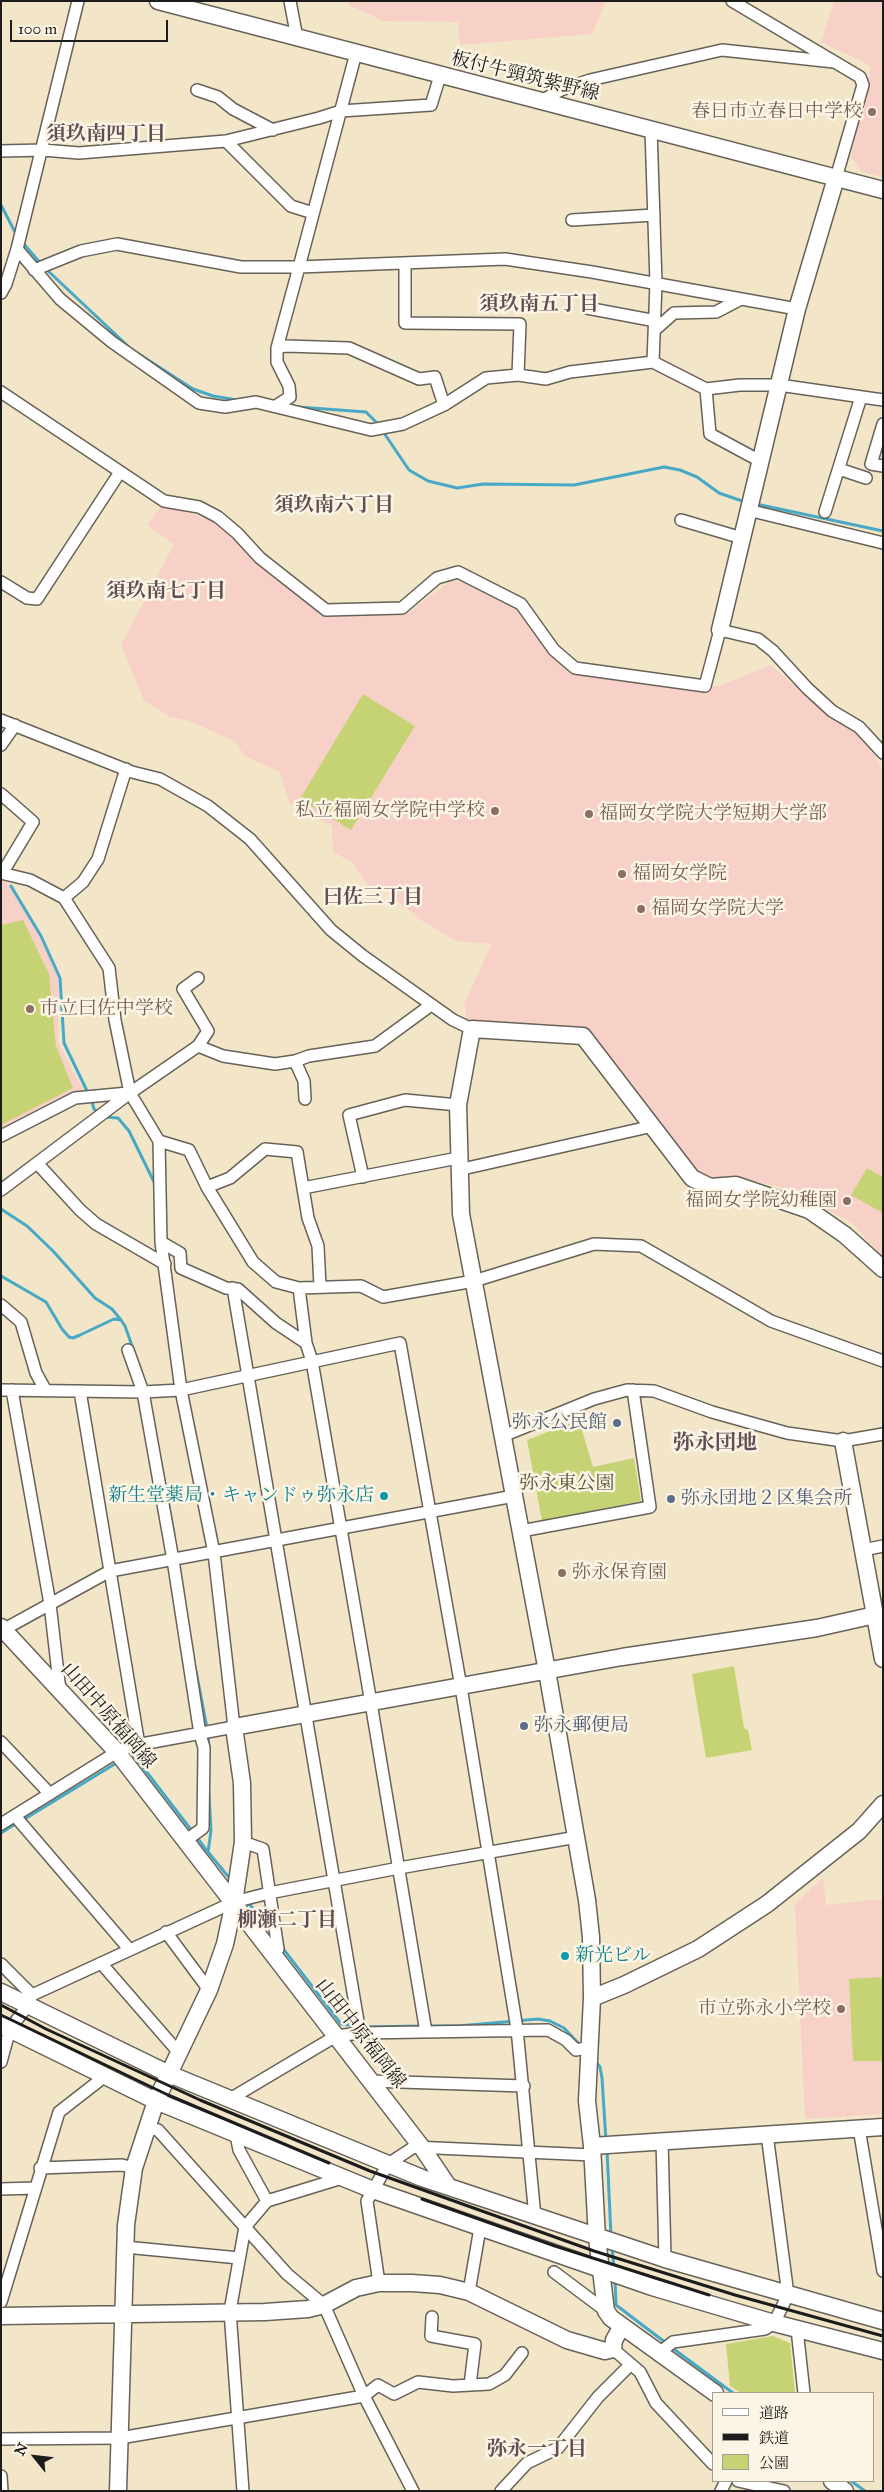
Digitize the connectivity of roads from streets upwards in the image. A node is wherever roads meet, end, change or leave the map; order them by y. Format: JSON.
{"nodes":[{"id":1,"x":78,"y":1,"type":"edge"},
{"id":2,"x":158,"y":1,"type":"edge"},
{"id":3,"x":290,"y":1,"type":"edge"},
{"id":4,"x":732,"y":1,"type":"edge"},
{"id":5,"x":297,"y":38,"type":"junction"},
{"id":6,"x":356,"y":53,"type":"junction"},
{"id":7,"x":834,"y":62,"type":"junction"},
{"id":8,"x":440,"y":76,"type":"junction"},
{"id":9,"x":197,"y":90,"type":"dead end"},
{"id":10,"x":541,"y":101,"type":"junction"},
{"id":11,"x":340,"y":111,"type":"junction"},
{"id":12,"x":651,"y":129,"type":"junction"},
{"id":13,"x":273,"y":130,"type":"junction"},
{"id":14,"x":226,"y":141,"type":"junction"},
{"id":15,"x":43,"y":150,"type":"junction"},
{"id":16,"x":1,"y":151,"type":"edge"},
{"id":17,"x":836,"y":178,"type":"junction"},
{"id":18,"x":883,"y":190,"type":"edge"},
{"id":19,"x":313,"y":213,"type":"junction"},
{"id":20,"x":654,"y":215,"type":"junction"},
{"id":21,"x":572,"y":220,"type":"dead end"},
{"id":22,"x":16,"y":250,"type":"junction"},
{"id":23,"x":405,"y":264,"type":"junction"},
{"id":24,"x":299,"y":267,"type":"junction"},
{"id":25,"x":34,"y":270,"type":"junction"},
{"id":26,"x":656,"y":284,"type":"junction"},
{"id":27,"x":3,"y":286,"type":"edge"},
{"id":28,"x":741,"y":299,"type":"junction"},
{"id":29,"x":587,"y":308,"type":"dead end"},
{"id":30,"x":797,"y":309,"type":"junction"},
{"id":31,"x":656,"y":325,"type":"junction"},
{"id":32,"x":277,"y":348,"type":"junction"},
{"id":33,"x":653,"y":362,"type":"junction"},
{"id":34,"x":518,"y":375,"type":"junction"},
{"id":35,"x":779,"y":385,"type":"junction"},
{"id":36,"x":706,"y":389,"type":"junction"},
{"id":37,"x":1,"y":392,"type":"edge"},
{"id":38,"x":861,"y":397,"type":"junction"},
{"id":39,"x":883,"y":400,"type":"edge"},
{"id":40,"x":276,"y":406,"type":"junction"},
{"id":41,"x":444,"y":406,"type":"junction"},
{"id":42,"x":883,"y":424,"type":"edge"},
{"id":43,"x":760,"y":461,"type":"junction"},
{"id":44,"x":883,"y":466,"type":"edge"},
{"id":45,"x":839,"y":469,"type":"junction"},
{"id":46,"x":120,"y":472,"type":"junction"},
{"id":47,"x":866,"y":478,"type":"dead end"},
{"id":48,"x":748,"y":510,"type":"junction"},
{"id":49,"x":825,"y":512,"type":"dead end"},
{"id":50,"x":681,"y":520,"type":"dead end"},
{"id":51,"x":742,"y":538,"type":"junction"},
{"id":52,"x":883,"y":543,"type":"edge"},
{"id":53,"x":1,"y":582,"type":"edge"},
{"id":54,"x":720,"y":630,"type":"junction"},
{"id":55,"x":1,"y":720,"type":"edge"},
{"id":56,"x":14,"y":725,"type":"junction"},
{"id":57,"x":1,"y":745,"type":"edge"},
{"id":58,"x":883,"y":753,"type":"edge"},
{"id":59,"x":126,"y":769,"type":"junction"},
{"id":60,"x":1,"y":794,"type":"edge"},
{"id":61,"x":2,"y":871,"type":"edge"},
{"id":62,"x":64,"y":898,"type":"junction"},
{"id":63,"x":198,"y":978,"type":"dead end"},
{"id":64,"x":430,"y":1005,"type":"junction"},
{"id":65,"x":472,"y":1029,"type":"junction"},
{"id":66,"x":198,"y":1046,"type":"junction"},
{"id":67,"x":295,"y":1061,"type":"junction"},
{"id":68,"x":130,"y":1093,"type":"junction"},
{"id":69,"x":305,"y":1099,"type":"dead end"},
{"id":70,"x":458,"y":1105,"type":"junction"},
{"id":71,"x":652,"y":1126,"type":"junction"},
{"id":72,"x":1,"y":1136,"type":"edge"},
{"id":73,"x":159,"y":1141,"type":"junction"},
{"id":74,"x":37,"y":1163,"type":"junction"},
{"id":75,"x":458,"y":1164,"type":"junction"},
{"id":76,"x":363,"y":1178,"type":"junction"},
{"id":77,"x":207,"y":1187,"type":"junction"},
{"id":78,"x":303,"y":1188,"type":"junction"},
{"id":79,"x":1,"y":1190,"type":"edge"},
{"id":80,"x":161,"y":1242,"type":"junction"},
{"id":81,"x":165,"y":1264,"type":"junction"},
{"id":82,"x":883,"y":1269,"type":"edge"},
{"id":83,"x":474,"y":1281,"type":"junction"},
{"id":84,"x":320,"y":1286,"type":"junction"},
{"id":85,"x":233,"y":1288,"type":"junction"},
{"id":86,"x":299,"y":1288,"type":"junction"},
{"id":87,"x":1,"y":1305,"type":"edge"},
{"id":88,"x":306,"y":1343,"type":"junction"},
{"id":89,"x":128,"y":1350,"type":"dead end"},
{"id":90,"x":312,"y":1361,"type":"junction"},
{"id":91,"x":883,"y":1361,"type":"edge"},
{"id":92,"x":248,"y":1376,"type":"junction"},
{"id":93,"x":7,"y":1390,"type":"edge"},
{"id":94,"x":46,"y":1390,"type":"junction"},
{"id":95,"x":181,"y":1390,"type":"junction"},
{"id":96,"x":632,"y":1390,"type":"junction"},
{"id":97,"x":80,"y":1391,"type":"junction"},
{"id":98,"x":147,"y":1391,"type":"junction"},
{"id":99,"x":883,"y":1434,"type":"edge"},
{"id":100,"x":503,"y":1436,"type":"junction"},
{"id":101,"x":843,"y":1441,"type":"junction"},
{"id":102,"x":514,"y":1496,"type":"junction"},
{"id":103,"x":430,"y":1513,"type":"junction"},
{"id":104,"x":341,"y":1529,"type":"junction"},
{"id":105,"x":521,"y":1531,"type":"junction"},
{"id":106,"x":276,"y":1541,"type":"junction"},
{"id":107,"x":883,"y":1546,"type":"edge"},
{"id":108,"x":864,"y":1550,"type":"junction"},
{"id":109,"x":214,"y":1553,"type":"junction"},
{"id":110,"x":174,"y":1560,"type":"junction"},
{"id":111,"x":110,"y":1571,"type":"junction"},
{"id":112,"x":50,"y":1604,"type":"junction"},
{"id":113,"x":879,"y":1614,"type":"edge"},
{"id":114,"x":2,"y":1629,"type":"edge"},
{"id":115,"x":883,"y":1659,"type":"edge"},
{"id":116,"x":547,"y":1671,"type":"junction"},
{"id":117,"x":461,"y":1687,"type":"junction"},
{"id":118,"x":60,"y":1691,"type":"junction"},
{"id":119,"x":371,"y":1703,"type":"junction"},
{"id":120,"x":306,"y":1715,"type":"junction"},
{"id":121,"x":234,"y":1727,"type":"junction"},
{"id":122,"x":200,"y":1734,"type":"junction"},
{"id":123,"x":1,"y":1742,"type":"edge"},
{"id":124,"x":139,"y":1745,"type":"junction"},
{"id":125,"x":121,"y":1757,"type":"junction"},
{"id":126,"x":50,"y":1794,"type":"junction"},
{"id":127,"x":883,"y":1804,"type":"edge"},
{"id":128,"x":15,"y":1816,"type":"junction"},
{"id":129,"x":1,"y":1824,"type":"edge"},
{"id":130,"x":191,"y":1837,"type":"junction"},
{"id":131,"x":577,"y":1837,"type":"junction"},
{"id":132,"x":243,"y":1842,"type":"junction"},
{"id":133,"x":488,"y":1854,"type":"junction"},
{"id":134,"x":399,"y":1868,"type":"junction"},
{"id":135,"x":334,"y":1881,"type":"junction"},
{"id":136,"x":269,"y":1893,"type":"junction"},
{"id":137,"x":240,"y":1895,"type":"junction"},
{"id":138,"x":166,"y":1932,"type":"junction"},
{"id":139,"x":129,"y":1949,"type":"junction"},
{"id":140,"x":276,"y":1952,"type":"junction"},
{"id":141,"x":101,"y":1963,"type":"junction"},
{"id":142,"x":1,"y":1964,"type":"edge"},
{"id":143,"x":209,"y":1990,"type":"junction"},
{"id":144,"x":1,"y":1992,"type":"edge"},
{"id":145,"x":592,"y":1998,"type":"junction"},
{"id":146,"x":30,"y":2000,"type":"junction"},
{"id":147,"x":5,"y":2027,"type":"edge"},
{"id":148,"x":359,"y":2027,"type":"junction"},
{"id":149,"x":517,"y":2029,"type":"junction"},
{"id":150,"x":426,"y":2032,"type":"junction"},
{"id":151,"x":336,"y":2036,"type":"junction"},
{"id":152,"x":585,"y":2052,"type":"junction"},
{"id":153,"x":180,"y":2054,"type":"junction"},
{"id":154,"x":1,"y":2062,"type":"edge"},
{"id":155,"x":169,"y":2074,"type":"junction"},
{"id":156,"x":104,"y":2077,"type":"junction"},
{"id":157,"x":370,"y":2081,"type":"junction"},
{"id":158,"x":524,"y":2086,"type":"junction"},
{"id":159,"x":230,"y":2099,"type":"junction"},
{"id":160,"x":156,"y":2101,"type":"junction"},
{"id":161,"x":883,"y":2127,"type":"edge"},
{"id":162,"x":147,"y":2128,"type":"junction"},
{"id":163,"x":859,"y":2128,"type":"junction"},
{"id":164,"x":767,"y":2134,"type":"junction"},
{"id":165,"x":236,"y":2135,"type":"junction"},
{"id":166,"x":662,"y":2140,"type":"junction"},
{"id":167,"x":600,"y":2148,"type":"junction"},
{"id":168,"x":423,"y":2149,"type":"junction"},
{"id":169,"x":530,"y":2152,"type":"junction"},
{"id":170,"x":388,"y":2164,"type":"junction"},
{"id":171,"x":40,"y":2168,"type":"junction"},
{"id":172,"x":134,"y":2168,"type":"junction"},
{"id":173,"x":342,"y":2178,"type":"junction"},
{"id":174,"x":448,"y":2186,"type":"junction"},
{"id":175,"x":1,"y":2188,"type":"edge"},
{"id":176,"x":36,"y":2188,"type":"junction"},
{"id":177,"x":373,"y":2190,"type":"junction"},
{"id":178,"x":267,"y":2201,"type":"junction"},
{"id":179,"x":535,"y":2217,"type":"junction"},
{"id":180,"x":245,"y":2227,"type":"junction"},
{"id":181,"x":480,"y":2228,"type":"junction"},
{"id":182,"x":608,"y":2241,"type":"junction"},
{"id":183,"x":126,"y":2247,"type":"junction"},
{"id":184,"x":239,"y":2258,"type":"junction"},
{"id":185,"x":664,"y":2259,"type":"junction"},
{"id":186,"x":883,"y":2270,"type":"edge"},
{"id":187,"x":606,"y":2271,"type":"junction"},
{"id":188,"x":554,"y":2272,"type":"dead end"},
{"id":189,"x":379,"y":2283,"type":"junction"},
{"id":190,"x":469,"y":2292,"type":"junction"},
{"id":191,"x":788,"y":2295,"type":"junction"},
{"id":192,"x":1,"y":2302,"type":"edge"},
{"id":193,"x":324,"y":2305,"type":"junction"},
{"id":194,"x":230,"y":2311,"type":"junction"},
{"id":195,"x":606,"y":2311,"type":"junction"},
{"id":196,"x":123,"y":2314,"type":"junction"},
{"id":197,"x":1,"y":2316,"type":"edge"},
{"id":198,"x":432,"y":2317,"type":"dead end"},
{"id":199,"x":883,"y":2321,"type":"edge"},
{"id":200,"x":774,"y":2323,"type":"junction"},
{"id":201,"x":622,"y":2326,"type":"junction"},
{"id":202,"x":796,"y":2329,"type":"junction"},
{"id":203,"x":666,"y":2347,"type":"junction"},
{"id":204,"x":613,"y":2349,"type":"junction"},
{"id":205,"x":883,"y":2352,"type":"edge"},
{"id":206,"x":522,"y":2353,"type":"dead end"},
{"id":207,"x":630,"y":2365,"type":"junction"},
{"id":208,"x":470,"y":2385,"type":"junction"},
{"id":209,"x":714,"y":2392,"type":"edge"},
{"id":210,"x":804,"y":2392,"type":"edge"},
{"id":211,"x":364,"y":2396,"type":"junction"},
{"id":212,"x":238,"y":2419,"type":"junction"},
{"id":213,"x":120,"y":2438,"type":"junction"},
{"id":214,"x":1,"y":2440,"type":"edge"},
{"id":215,"x":712,"y":2463,"type":"edge"},
{"id":216,"x":1,"y":2476,"type":"edge"},
{"id":217,"x":742,"y":2482,"type":"edge"},
{"id":218,"x":833,"y":2482,"type":"edge"},
{"id":219,"x":767,"y":2489,"type":"edge"},
{"id":220,"x":2,"y":2491,"type":"edge"},
{"id":221,"x":118,"y":2491,"type":"edge"},
{"id":222,"x":243,"y":2491,"type":"edge"},
{"id":223,"x":413,"y":2491,"type":"edge"},
{"id":224,"x":501,"y":2491,"type":"edge"},
{"id":225,"x":784,"y":2491,"type":"edge"},
{"id":226,"x":845,"y":2491,"type":"edge"}],
"edges":[{"from":1,"to":15,"type":"street"},
{"from":2,"to":5,"type":"street","name":"板付牛頸筑紫野線"},
{"from":3,"to":5,"type":"street"},
{"from":4,"to":7,"type":"street"},
{"from":5,"to":6,"type":"street","name":"板付牛頸筑紫野線"},
{"from":6,"to":8,"type":"street","name":"板付牛頸筑紫野線"},
{"from":6,"to":11,"type":"street"},
{"from":7,"to":10,"type":"street"},
{"from":7,"to":17,"type":"street"},
{"from":8,"to":10,"type":"street","name":"板付牛頸筑紫野線"},
{"from":8,"to":11,"type":"street"},
{"from":9,"to":13,"type":"street"},
{"from":10,"to":12,"type":"street","name":"板付牛頸筑紫野線"},
{"from":11,"to":13,"type":"street"},
{"from":11,"to":19,"type":"street"},
{"from":12,"to":17,"type":"street","name":"板付牛頸筑紫野線"},
{"from":12,"to":20,"type":"street"},
{"from":13,"to":14,"type":"street"},
{"from":14,"to":15,"type":"street"},
{"from":14,"to":19,"type":"street"},
{"from":15,"to":16,"type":"street"},
{"from":15,"to":22,"type":"street"},
{"from":17,"to":18,"type":"street","name":"板付牛頸筑紫野線"},
{"from":17,"to":30,"type":"street"},
{"from":19,"to":24,"type":"street"},
{"from":20,"to":21,"type":"street"},
{"from":20,"to":26,"type":"street"},
{"from":22,"to":25,"type":"street"},
{"from":22,"to":27,"type":"street"},
{"from":23,"to":24,"type":"street"},
{"from":23,"to":26,"type":"street"},
{"from":23,"to":34,"type":"street"},
{"from":24,"to":25,"type":"street"},
{"from":24,"to":32,"type":"street"},
{"from":25,"to":40,"type":"street"},
{"from":26,"to":28,"type":"street"},
{"from":26,"to":31,"type":"street"},
{"from":28,"to":30,"type":"street"},
{"from":28,"to":31,"type":"street"},
{"from":29,"to":31,"type":"street"},
{"from":30,"to":35,"type":"street"},
{"from":31,"to":33,"type":"street"},
{"from":32,"to":40,"type":"street"},
{"from":32,"to":41,"type":"street"},
{"from":33,"to":34,"type":"street"},
{"from":33,"to":36,"type":"street"},
{"from":34,"to":41,"type":"street"},
{"from":35,"to":36,"type":"street"},
{"from":35,"to":38,"type":"street"},
{"from":35,"to":43,"type":"street"},
{"from":36,"to":43,"type":"street"},
{"from":37,"to":46,"type":"street"},
{"from":38,"to":39,"type":"street"},
{"from":38,"to":45,"type":"street"},
{"from":40,"to":41,"type":"street"},
{"from":42,"to":44,"type":"street"},
{"from":43,"to":48,"type":"street"},
{"from":45,"to":47,"type":"street"},
{"from":45,"to":49,"type":"street"},
{"from":46,"to":53,"type":"street"},
{"from":46,"to":54,"type":"street"},
{"from":48,"to":51,"type":"street"},
{"from":48,"to":52,"type":"street"},
{"from":50,"to":51,"type":"street"},
{"from":51,"to":54,"type":"street"},
{"from":54,"to":58,"type":"street"},
{"from":55,"to":56,"type":"street"},
{"from":56,"to":57,"type":"street"},
{"from":56,"to":59,"type":"street"},
{"from":59,"to":62,"type":"street"},
{"from":59,"to":64,"type":"street"},
{"from":60,"to":61,"type":"street"},
{"from":61,"to":62,"type":"street"},
{"from":62,"to":68,"type":"street"},
{"from":63,"to":66,"type":"street"},
{"from":64,"to":65,"type":"street"},
{"from":64,"to":67,"type":"street"},
{"from":65,"to":70,"type":"street"},
{"from":65,"to":71,"type":"street"},
{"from":66,"to":67,"type":"street"},
{"from":66,"to":68,"type":"street"},
{"from":67,"to":69,"type":"street"},
{"from":68,"to":72,"type":"street"},
{"from":68,"to":73,"type":"street"},
{"from":68,"to":74,"type":"street"},
{"from":70,"to":75,"type":"street"},
{"from":70,"to":76,"type":"street"},
{"from":71,"to":75,"type":"street"},
{"from":71,"to":82,"type":"street"},
{"from":73,"to":77,"type":"street"},
{"from":73,"to":80,"type":"street"},
{"from":74,"to":79,"type":"street"},
{"from":74,"to":81,"type":"street"},
{"from":75,"to":76,"type":"street"},
{"from":75,"to":83,"type":"street"},
{"from":76,"to":78,"type":"street"},
{"from":77,"to":78,"type":"street"},
{"from":77,"to":86,"type":"street"},
{"from":78,"to":84,"type":"street"},
{"from":80,"to":81,"type":"street"},
{"from":80,"to":85,"type":"street"},
{"from":81,"to":95,"type":"street"},
{"from":83,"to":84,"type":"street"},
{"from":83,"to":91,"type":"street"},
{"from":83,"to":100,"type":"street"},
{"from":84,"to":86,"type":"street"},
{"from":85,"to":88,"type":"street"},
{"from":85,"to":92,"type":"street"},
{"from":86,"to":88,"type":"street"},
{"from":87,"to":94,"type":"street"},
{"from":88,"to":90,"type":"street"},
{"from":89,"to":98,"type":"street"},
{"from":90,"to":92,"type":"street"},
{"from":90,"to":103,"type":"street"},
{"from":90,"to":104,"type":"street"},
{"from":92,"to":95,"type":"street"},
{"from":92,"to":106,"type":"street"},
{"from":93,"to":94,"type":"street"},
{"from":93,"to":112,"type":"street"},
{"from":94,"to":97,"type":"street"},
{"from":95,"to":98,"type":"street"},
{"from":95,"to":109,"type":"street"},
{"from":96,"to":100,"type":"street"},
{"from":96,"to":101,"type":"street"},
{"from":96,"to":105,"type":"street"},
{"from":97,"to":98,"type":"street"},
{"from":97,"to":111,"type":"street"},
{"from":98,"to":110,"type":"street"},
{"from":99,"to":101,"type":"street"},
{"from":100,"to":102,"type":"street"},
{"from":101,"to":108,"type":"street"},
{"from":102,"to":103,"type":"street"},
{"from":102,"to":105,"type":"street"},
{"from":103,"to":104,"type":"street"},
{"from":103,"to":117,"type":"street"},
{"from":104,"to":106,"type":"street"},
{"from":104,"to":119,"type":"street"},
{"from":105,"to":116,"type":"street"},
{"from":106,"to":109,"type":"street"},
{"from":106,"to":120,"type":"street"},
{"from":107,"to":108,"type":"street"},
{"from":108,"to":113,"type":"street"},
{"from":109,"to":110,"type":"street"},
{"from":109,"to":121,"type":"street"},
{"from":110,"to":111,"type":"street"},
{"from":110,"to":122,"type":"street"},
{"from":111,"to":112,"type":"street"},
{"from":111,"to":124,"type":"street"},
{"from":112,"to":114,"type":"street"},
{"from":112,"to":118,"type":"street"},
{"from":113,"to":115,"type":"street"},
{"from":113,"to":116,"type":"street"},
{"from":114,"to":118,"type":"street","name":"山田中原福岡線"},
{"from":116,"to":117,"type":"street"},
{"from":116,"to":131,"type":"street"},
{"from":117,"to":119,"type":"street"},
{"from":117,"to":133,"type":"street"},
{"from":118,"to":125,"type":"street","name":"山田中原福岡線"},
{"from":119,"to":120,"type":"street"},
{"from":119,"to":134,"type":"street"},
{"from":120,"to":121,"type":"street"},
{"from":120,"to":135,"type":"street"},
{"from":121,"to":122,"type":"street"},
{"from":121,"to":132,"type":"street"},
{"from":122,"to":124,"type":"street"},
{"from":122,"to":130,"type":"street"},
{"from":123,"to":126,"type":"street"},
{"from":124,"to":125,"type":"street"},
{"from":125,"to":126,"type":"street"},
{"from":125,"to":130,"type":"street","name":"山田中原福岡線"},
{"from":126,"to":128,"type":"street"},
{"from":127,"to":145,"type":"street"},
{"from":128,"to":129,"type":"street"},
{"from":128,"to":139,"type":"street"},
{"from":130,"to":137,"type":"street","name":"山田中原福岡線"},
{"from":131,"to":133,"type":"street"},
{"from":131,"to":145,"type":"street"},
{"from":132,"to":136,"type":"street"},
{"from":132,"to":137,"type":"street"},
{"from":133,"to":134,"type":"street"},
{"from":133,"to":149,"type":"street"},
{"from":134,"to":135,"type":"street"},
{"from":134,"to":150,"type":"street"},
{"from":135,"to":136,"type":"street"},
{"from":135,"to":148,"type":"street"},
{"from":136,"to":137,"type":"street"},
{"from":136,"to":140,"type":"street"},
{"from":137,"to":138,"type":"street"},
{"from":137,"to":140,"type":"street","name":"山田中原福岡線"},
{"from":137,"to":143,"type":"street"},
{"from":138,"to":139,"type":"street"},
{"from":138,"to":143,"type":"street"},
{"from":139,"to":141,"type":"street"},
{"from":140,"to":151,"type":"street","name":"山田中原福岡線"},
{"from":141,"to":146,"type":"street"},
{"from":141,"to":153,"type":"street"},
{"from":142,"to":146,"type":"street"},
{"from":143,"to":153,"type":"street"},
{"from":144,"to":146,"type":"street"},
{"from":145,"to":152,"type":"street"},
{"from":146,"to":147,"type":"street"},
{"from":146,"to":155,"type":"street"},
{"from":147,"to":154,"type":"street"},
{"from":147,"to":156,"type":"street"},
{"from":148,"to":150,"type":"street"},
{"from":148,"to":151,"type":"street"},
{"from":149,"to":150,"type":"street"},
{"from":149,"to":152,"type":"street"},
{"from":149,"to":158,"type":"street"},
{"from":151,"to":157,"type":"street","name":"山田中原福岡線"},
{"from":151,"to":159,"type":"street"},
{"from":152,"to":167,"type":"street"},
{"from":153,"to":155,"type":"street"},
{"from":155,"to":159,"type":"street"},
{"from":155,"to":160,"type":"street"},
{"from":156,"to":160,"type":"street"},
{"from":156,"to":171,"type":"street"},
{"from":157,"to":158,"type":"street"},
{"from":157,"to":168,"type":"street","name":"山田中原福岡線"},
{"from":158,"to":169,"type":"street"},
{"from":159,"to":170,"type":"street"},
{"from":160,"to":162,"type":"street"},
{"from":160,"to":165,"type":"street"},
{"from":161,"to":163,"type":"street"},
{"from":162,"to":172,"type":"street"},
{"from":162,"to":180,"type":"street"},
{"from":163,"to":164,"type":"street"},
{"from":163,"to":186,"type":"street"},
{"from":164,"to":166,"type":"street"},
{"from":164,"to":191,"type":"street"},
{"from":165,"to":173,"type":"street"},
{"from":165,"to":178,"type":"street"},
{"from":166,"to":167,"type":"street"},
{"from":166,"to":185,"type":"street"},
{"from":167,"to":169,"type":"street"},
{"from":167,"to":182,"type":"street"},
{"from":168,"to":169,"type":"street"},
{"from":168,"to":170,"type":"street"},
{"from":168,"to":174,"type":"street","name":"山田中原福岡線"},
{"from":169,"to":179,"type":"street"},
{"from":170,"to":174,"type":"street"},
{"from":170,"to":177,"type":"street"},
{"from":171,"to":172,"type":"street"},
{"from":171,"to":176,"type":"street"},
{"from":172,"to":183,"type":"street"},
{"from":173,"to":177,"type":"street"},
{"from":173,"to":178,"type":"street"},
{"from":174,"to":179,"type":"street"},
{"from":175,"to":176,"type":"street"},
{"from":176,"to":192,"type":"street"},
{"from":177,"to":181,"type":"street"},
{"from":177,"to":189,"type":"street"},
{"from":178,"to":180,"type":"street"},
{"from":179,"to":182,"type":"street"},
{"from":180,"to":184,"type":"street"},
{"from":180,"to":193,"type":"street"},
{"from":181,"to":187,"type":"street"},
{"from":181,"to":190,"type":"street"},
{"from":182,"to":185,"type":"street"},
{"from":182,"to":187,"type":"street"},
{"from":183,"to":184,"type":"street"},
{"from":183,"to":196,"type":"street"},
{"from":184,"to":194,"type":"street"},
{"from":185,"to":191,"type":"street"},
{"from":187,"to":195,"type":"street"},
{"from":187,"to":200,"type":"street"},
{"from":188,"to":195,"type":"street"},
{"from":189,"to":190,"type":"street"},
{"from":189,"to":193,"type":"street"},
{"from":190,"to":204,"type":"street"},
{"from":191,"to":199,"type":"street"},
{"from":191,"to":200,"type":"street"},
{"from":193,"to":194,"type":"street"},
{"from":193,"to":211,"type":"street"},
{"from":194,"to":196,"type":"street"},
{"from":194,"to":212,"type":"street"},
{"from":195,"to":201,"type":"street"},
{"from":196,"to":197,"type":"street"},
{"from":196,"to":213,"type":"street"},
{"from":198,"to":208,"type":"street"},
{"from":200,"to":202,"type":"street"},
{"from":200,"to":203,"type":"street"},
{"from":201,"to":203,"type":"street"},
{"from":201,"to":204,"type":"street"},
{"from":202,"to":205,"type":"street"},
{"from":202,"to":210,"type":"street"},
{"from":203,"to":209,"type":"street"},
{"from":204,"to":207,"type":"street"},
{"from":206,"to":208,"type":"street"},
{"from":207,"to":215,"type":"street"},
{"from":207,"to":224,"type":"street"},
{"from":208,"to":211,"type":"street"},
{"from":211,"to":212,"type":"street"},
{"from":211,"to":223,"type":"street"},
{"from":212,"to":213,"type":"street"},
{"from":212,"to":222,"type":"street"},
{"from":213,"to":214,"type":"street"},
{"from":213,"to":221,"type":"street"},
{"from":216,"to":220,"type":"street"},
{"from":217,"to":219,"type":"street"},
{"from":218,"to":226,"type":"street"},
{"from":219,"to":225,"type":"street"}]}
